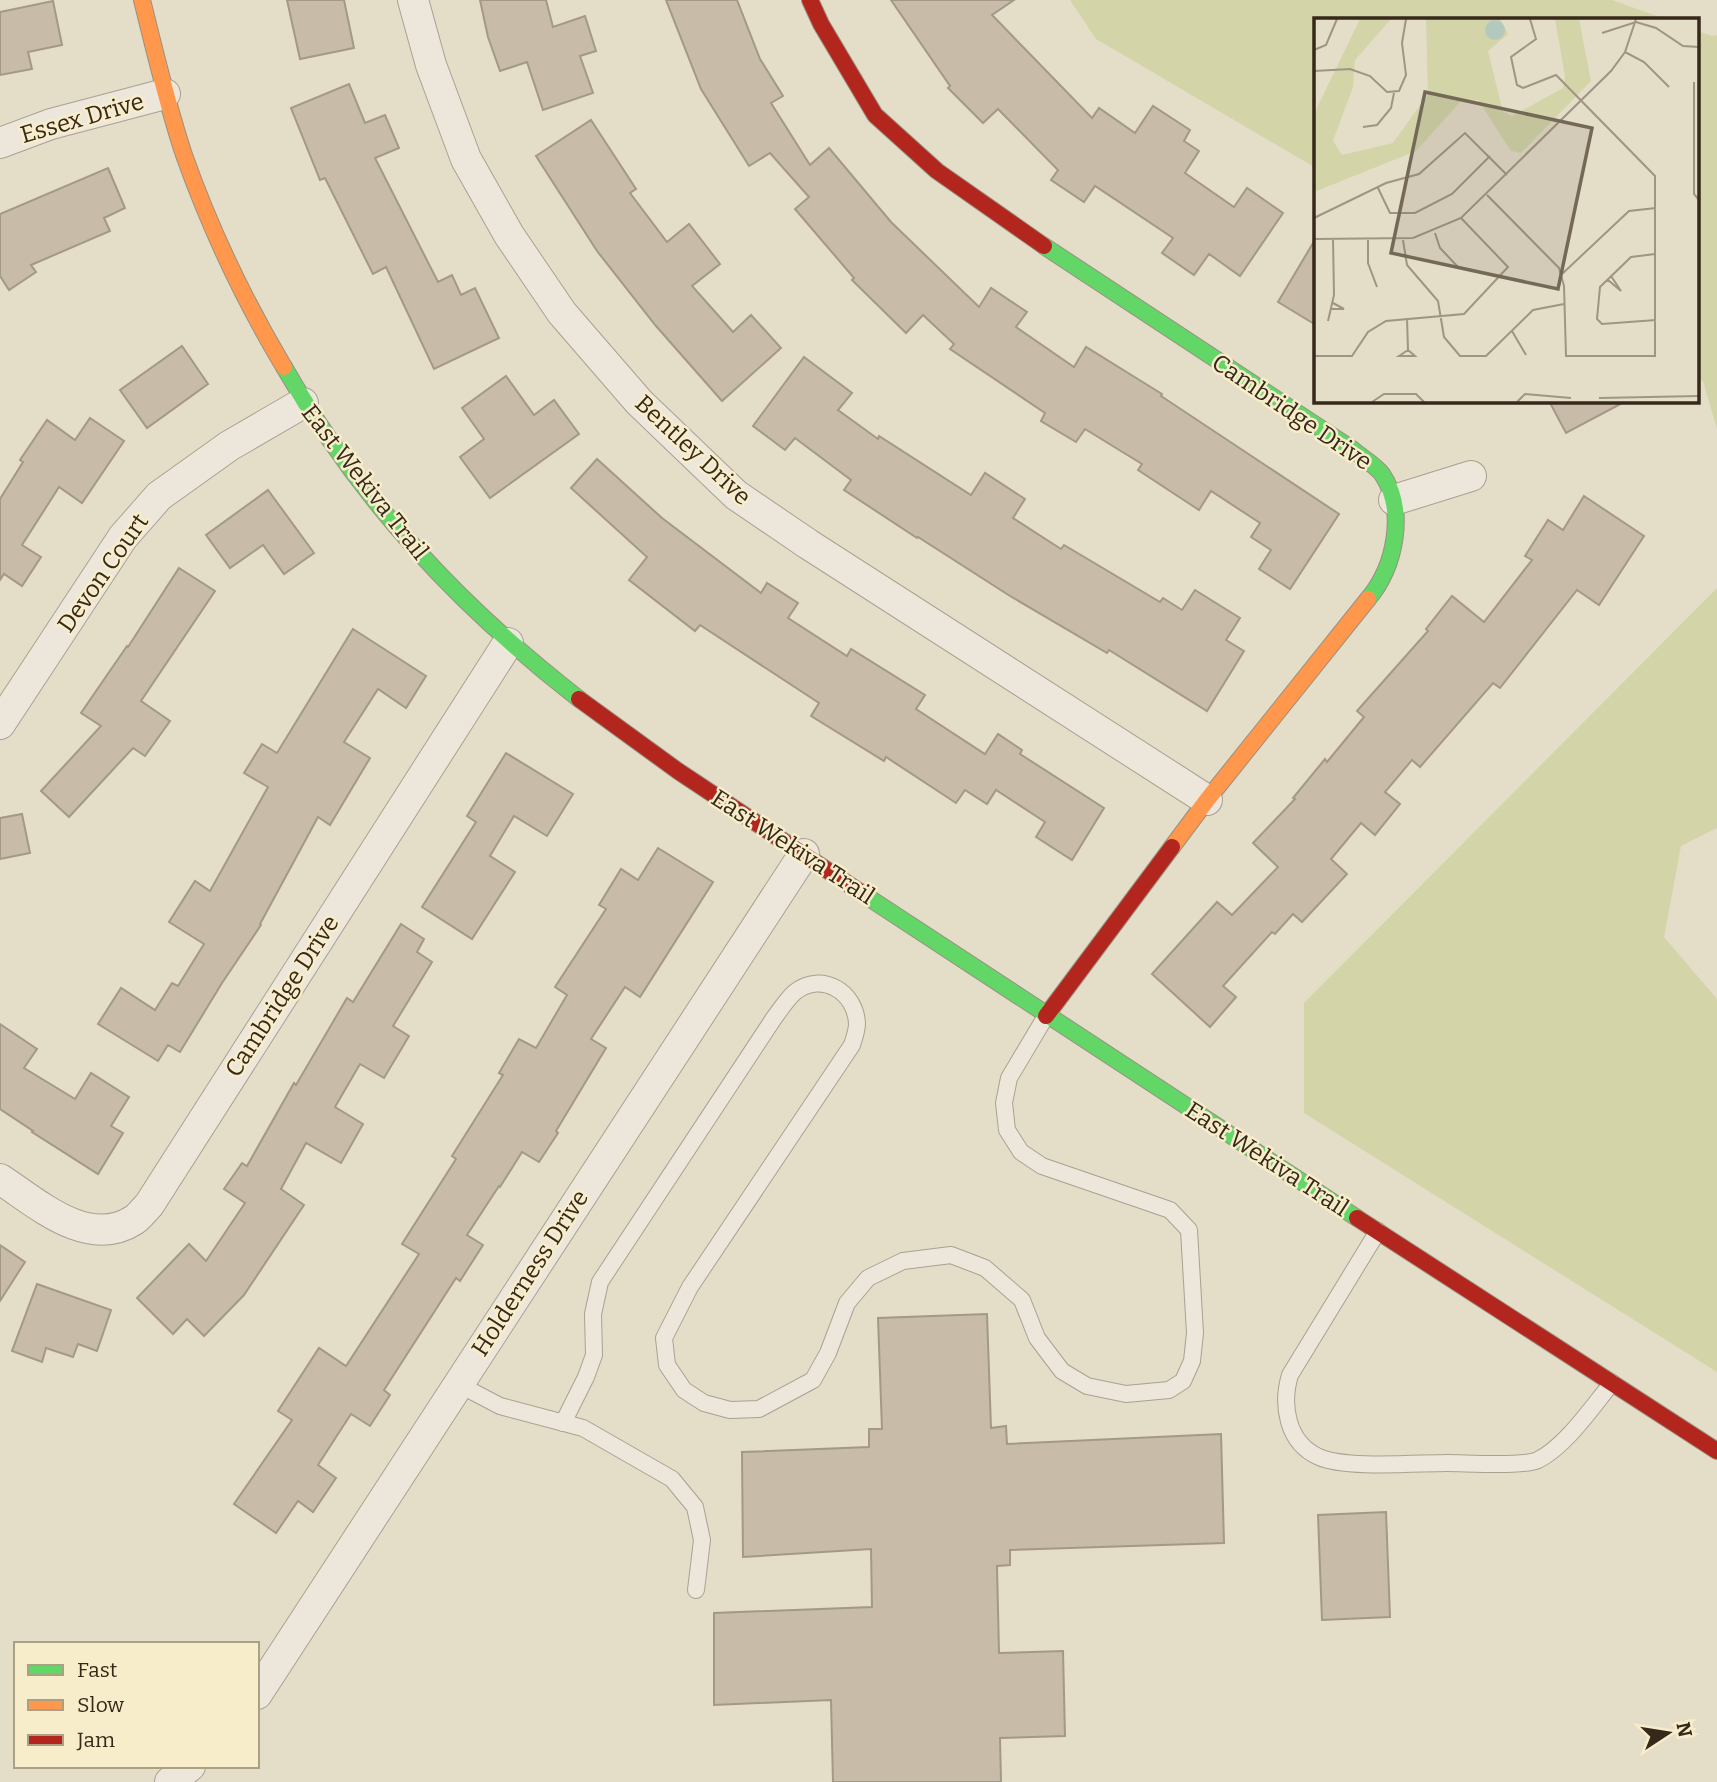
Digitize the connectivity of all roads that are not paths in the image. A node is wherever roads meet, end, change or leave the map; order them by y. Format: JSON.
{"nodes":[{"id":1,"x":142,"y":0,"type":"edge"},
{"id":2,"x":413,"y":0,"type":"edge"},
{"id":3,"x":810,"y":0,"type":"edge"},
{"id":4,"x":165,"y":94,"type":"junction"},
{"id":5,"x":0,"y":143,"type":"edge"},
{"id":6,"x":303,"y":403,"type":"junction"},
{"id":7,"x":1471,"y":476,"type":"dead end"},
{"id":8,"x":1394,"y":500,"type":"junction"},
{"id":9,"x":508,"y":643,"type":"junction"},
{"id":10,"x":0,"y":724,"type":"edge"},
{"id":11,"x":1207,"y":800,"type":"junction"},
{"id":12,"x":804,"y":854,"type":"junction"},
{"id":13,"x":1046,"y":1016,"type":"junction"},
{"id":14,"x":0,"y":1179,"type":"edge"},
{"id":15,"x":1378,"y":1231,"type":"junction"},
{"id":16,"x":1612,"y":1383,"type":"junction"},
{"id":17,"x":458,"y":1384,"type":"junction"},
{"id":18,"x":563,"y":1423,"type":"junction"},
{"id":19,"x":1717,"y":1451,"type":"edge"},
{"id":20,"x":696,"y":1590,"type":"dead end"},
{"id":21,"x":259,"y":1691,"type":"edge"},
{"id":22,"x":188,"y":1768,"type":"edge"},
{"id":23,"x":170,"y":1782,"type":"edge"}],
"edges":[{"from":1,"to":4,"type":"street","name":"East Wekiva Trail"},
{"from":2,"to":11,"type":"street","name":"Bentley Drive"},
{"from":3,"to":8,"type":"street","name":"Cambridge Drive"},
{"from":4,"to":5,"type":"street","name":"Essex Drive"},
{"from":4,"to":6,"type":"street","name":"East Wekiva Trail"},
{"from":6,"to":9,"type":"street","name":"East Wekiva Trail"},
{"from":6,"to":10,"type":"street","name":"Devon Court"},
{"from":7,"to":8,"type":"street"},
{"from":8,"to":11,"type":"street","name":"Cambridge Drive"},
{"from":9,"to":12,"type":"street","name":"East Wekiva Trail"},
{"from":9,"to":14,"type":"street","name":"Cambridge Drive"},
{"from":11,"to":13,"type":"street","name":"Cambridge Drive"},
{"from":12,"to":13,"type":"street","name":"East Wekiva Trail"},
{"from":12,"to":17,"type":"street","name":"Holderness Drive"},
{"from":13,"to":15,"type":"street","name":"East Wekiva Trail"},
{"from":13,"to":18,"type":"lane"},
{"from":15,"to":16,"type":"street","name":"East Wekiva Trail"},
{"from":15,"to":16,"type":"lane"},
{"from":16,"to":19,"type":"street","name":"East Wekiva Trail"},
{"from":17,"to":18,"type":"lane"},
{"from":17,"to":21,"type":"street","name":"Holderness Drive"},
{"from":18,"to":20,"type":"lane"},
{"from":22,"to":23,"type":"street"}]}
